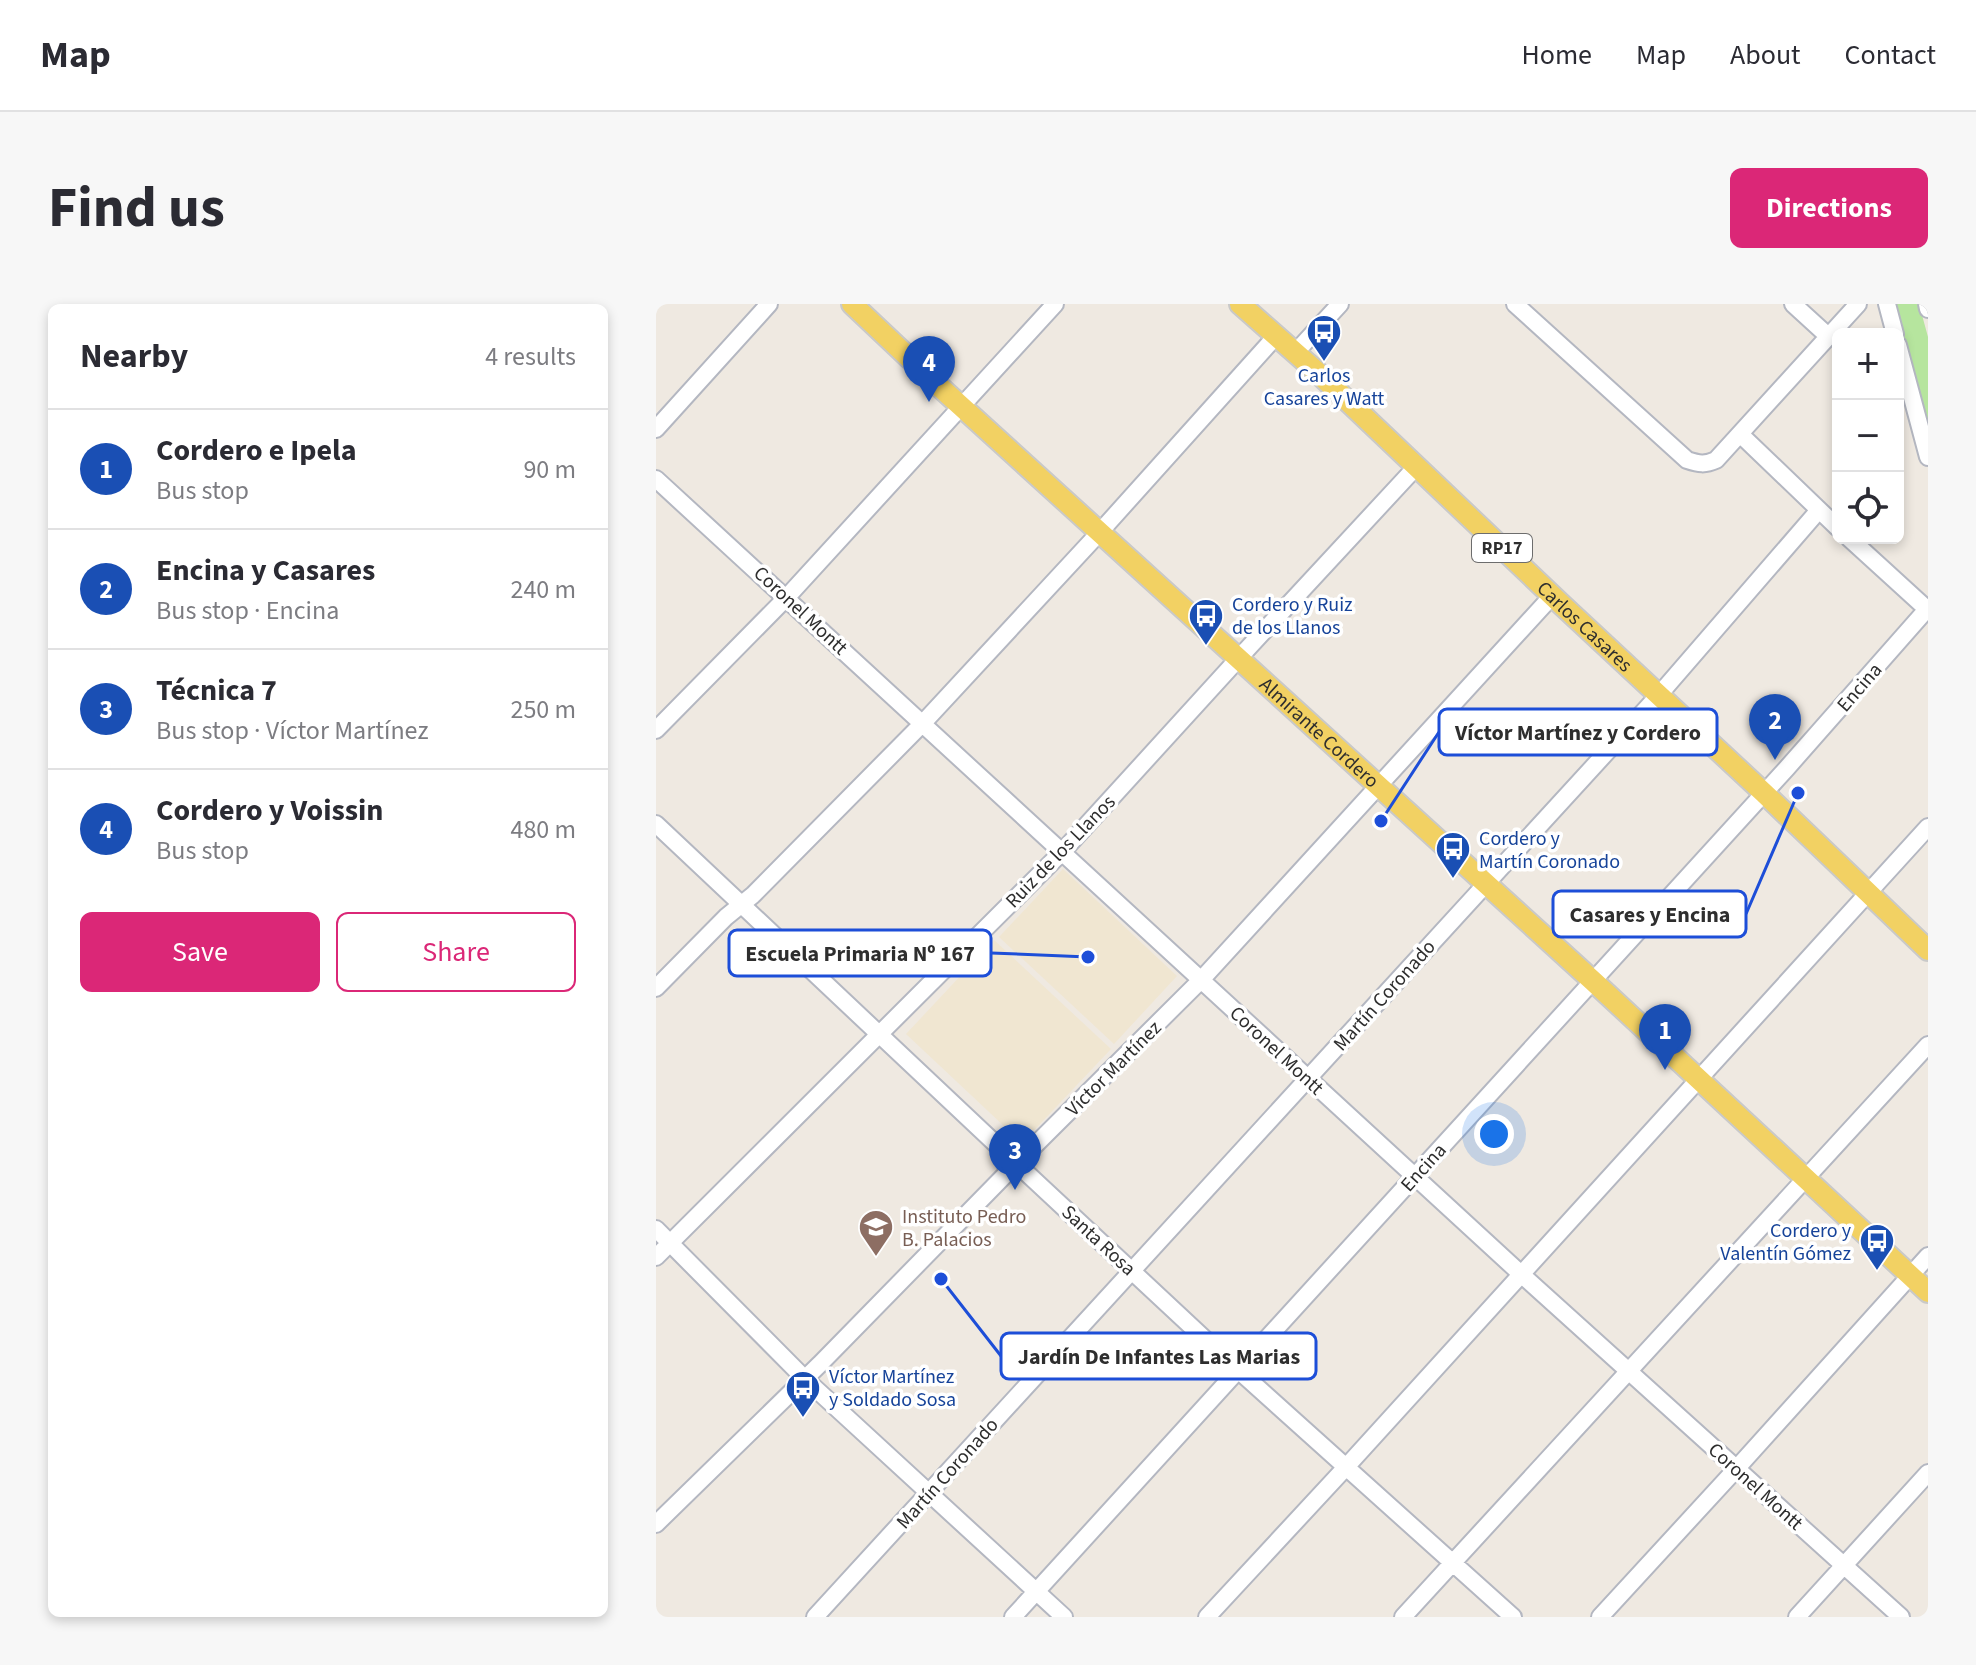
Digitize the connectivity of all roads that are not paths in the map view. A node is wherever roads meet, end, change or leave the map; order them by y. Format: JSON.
{"nodes":[{"id":1,"x":769,"y":304,"type":"edge"},
{"id":2,"x":852,"y":304,"type":"edge"},
{"id":3,"x":1055,"y":304,"type":"edge"},
{"id":4,"x":1240,"y":304,"type":"edge"},
{"id":5,"x":1340,"y":304,"type":"edge"},
{"id":6,"x":1515,"y":304,"type":"edge"},
{"id":7,"x":1793,"y":304,"type":"edge"},
{"id":8,"x":1858,"y":304,"type":"edge"},
{"id":9,"x":1887,"y":304,"type":"edge"},
{"id":10,"x":1893,"y":328,"type":"edge"},
{"id":11,"x":1276,"y":336,"type":"junction"},
{"id":12,"x":1828,"y":336,"type":"junction"},
{"id":13,"x":1295,"y":353,"type":"junction"},
{"id":14,"x":1904,"y":367,"type":"edge"},
{"id":15,"x":962,"y":407,"type":"junction"},
{"id":16,"x":656,"y":429,"type":"edge"},
{"id":17,"x":1740,"y":434,"type":"junction"},
{"id":18,"x":1928,"y":457,"type":"edge"},
{"id":19,"x":1416,"y":467,"type":"junction"},
{"id":20,"x":656,"y":479,"type":"edge"},
{"id":21,"x":1819,"y":510,"type":"junction"},
{"id":22,"x":1832,"y":522,"type":"edge"},
{"id":23,"x":1099,"y":533,"type":"junction"},
{"id":24,"x":1856,"y":544,"type":"edge"},
{"id":25,"x":1552,"y":596,"type":"junction"},
{"id":26,"x":787,"y":597,"type":"junction"},
{"id":27,"x":1928,"y":609,"type":"edge"},
{"id":28,"x":1238,"y":659,"type":"junction"},
{"id":29,"x":1658,"y":696,"type":"junction"},
{"id":30,"x":923,"y":723,"type":"junction"},
{"id":31,"x":656,"y":730,"type":"edge"},
{"id":32,"x":1379,"y":786,"type":"junction"},
{"id":33,"x":1764,"y":793,"type":"junction"},
{"id":34,"x":656,"y":824,"type":"edge"},
{"id":35,"x":1928,"y":827,"type":"edge"},
{"id":36,"x":1063,"y":851,"type":"junction"},
{"id":37,"x":1485,"y":883,"type":"junction"},
{"id":38,"x":1869,"y":893,"type":"junction"},
{"id":39,"x":740,"y":905,"type":"junction"},
{"id":40,"x":1928,"y":950,"type":"edge"},
{"id":41,"x":1201,"y":980,"type":"junction"},
{"id":42,"x":1593,"y":981,"type":"junction"},
{"id":43,"x":656,"y":988,"type":"edge"},
{"id":44,"x":879,"y":1035,"type":"junction"},
{"id":45,"x":1928,"y":1045,"type":"edge"},
{"id":46,"x":1309,"y":1079,"type":"junction"},
{"id":47,"x":1699,"y":1080,"type":"junction"},
{"id":48,"x":1017,"y":1164,"type":"junction"},
{"id":49,"x":1415,"y":1176,"type":"junction"},
{"id":50,"x":1806,"y":1179,"type":"junction"},
{"id":51,"x":656,"y":1229,"type":"edge"},
{"id":52,"x":669,"y":1243,"type":"junction"},
{"id":53,"x":1928,"y":1256,"type":"edge"},
{"id":54,"x":656,"y":1257,"type":"edge"},
{"id":55,"x":1131,"y":1270,"type":"junction"},
{"id":56,"x":1521,"y":1274,"type":"junction"},
{"id":57,"x":1910,"y":1276,"type":"junction"},
{"id":58,"x":1928,"y":1292,"type":"edge"},
{"id":59,"x":1238,"y":1370,"type":"junction"},
{"id":60,"x":1628,"y":1371,"type":"junction"},
{"id":61,"x":805,"y":1379,"type":"junction"},
{"id":62,"x":1347,"y":1466,"type":"junction"},
{"id":63,"x":1737,"y":1468,"type":"junction"},
{"id":64,"x":1928,"y":1473,"type":"edge"},
{"id":65,"x":929,"y":1494,"type":"junction"},
{"id":66,"x":656,"y":1524,"type":"edge"},
{"id":67,"x":1453,"y":1563,"type":"junction"},
{"id":68,"x":1844,"y":1565,"type":"junction"},
{"id":69,"x":1036,"y":1592,"type":"junction"},
{"id":70,"x":815,"y":1617,"type":"edge"},
{"id":71,"x":1013,"y":1617,"type":"edge"},
{"id":72,"x":1064,"y":1617,"type":"edge"},
{"id":73,"x":1207,"y":1617,"type":"edge"},
{"id":74,"x":1403,"y":1617,"type":"edge"},
{"id":75,"x":1513,"y":1617,"type":"edge"},
{"id":76,"x":1600,"y":1617,"type":"edge"},
{"id":77,"x":1797,"y":1617,"type":"edge"},
{"id":78,"x":1901,"y":1617,"type":"edge"}],
"edges":[{"from":1,"to":16,"type":"street"},
{"from":2,"to":15,"type":"main road","name":"Almirante Cordero"},
{"from":3,"to":15,"type":"street"},
{"from":4,"to":11,"type":"main road","name":"Carlos Casares","number":"RP17"},
{"from":5,"to":13,"type":"street"},
{"from":6,"to":17,"type":"street"},
{"from":7,"to":12,"type":"street"},
{"from":8,"to":12,"type":"street"},
{"from":9,"to":10,"type":"street"},
{"from":11,"to":13,"type":"main road","name":"Carlos Casares","number":"RP17"},
{"from":11,"to":23,"type":"street"},
{"from":12,"to":17,"type":"street"},
{"from":13,"to":19,"type":"main road","name":"Carlos Casares","number":"RP17"},
{"from":14,"to":18,"type":"street"},
{"from":15,"to":23,"type":"main road","name":"Almirante Cordero"},
{"from":15,"to":26,"type":"street"},
{"from":17,"to":21,"type":"street"},
{"from":19,"to":25,"type":"main road","name":"Carlos Casares","number":"RP17"},
{"from":19,"to":28,"type":"street","name":"Ruiz de los Llanos"},
{"from":20,"to":26,"type":"street","name":"Coronel Montt"},
{"from":21,"to":22,"type":"street"},
{"from":21,"to":29,"type":"street","name":"Martín Coronado"},
{"from":23,"to":28,"type":"main road","name":"Almirante Cordero"},
{"from":23,"to":30,"type":"street"},
{"from":24,"to":27,"type":"street"},
{"from":25,"to":29,"type":"main road","name":"Carlos Casares","number":"RP17"},
{"from":25,"to":32,"type":"street","name":"Víctor Martínez"},
{"from":26,"to":30,"type":"street","name":"Coronel Montt"},
{"from":26,"to":31,"type":"street"},
{"from":27,"to":33,"type":"street","name":"Encina"},
{"from":28,"to":32,"type":"main road","name":"Almirante Cordero"},
{"from":28,"to":36,"type":"street","name":"Ruiz de los Llanos"},
{"from":29,"to":33,"type":"main road","name":"Carlos Casares","number":"RP17"},
{"from":29,"to":37,"type":"street","name":"Martín Coronado"},
{"from":30,"to":36,"type":"street","name":"Coronel Montt"},
{"from":30,"to":39,"type":"street"},
{"from":32,"to":37,"type":"main road","name":"Almirante Cordero"},
{"from":32,"to":41,"type":"street","name":"Víctor Martínez"},
{"from":33,"to":38,"type":"main road","name":"Carlos Casares","number":"RP17"},
{"from":33,"to":42,"type":"street","name":"Encina"},
{"from":34,"to":39,"type":"street","name":"Santa Rosa"},
{"from":35,"to":38,"type":"street"},
{"from":36,"to":41,"type":"street","name":"Coronel Montt"},
{"from":36,"to":44,"type":"street","name":"Ruiz de los Llanos"},
{"from":37,"to":42,"type":"main road","name":"Almirante Cordero"},
{"from":37,"to":46,"type":"street","name":"Martín Coronado"},
{"from":38,"to":40,"type":"main road","name":"Carlos Casares","number":"RP17"},
{"from":38,"to":47,"type":"street"},
{"from":39,"to":43,"type":"street"},
{"from":39,"to":44,"type":"street","name":"Santa Rosa"},
{"from":41,"to":46,"type":"street","name":"Coronel Montt"},
{"from":41,"to":48,"type":"street","name":"Víctor Martínez"},
{"from":42,"to":47,"type":"main road","name":"Almirante Cordero"},
{"from":42,"to":49,"type":"street","name":"Encina"},
{"from":44,"to":48,"type":"street","name":"Santa Rosa"},
{"from":44,"to":52,"type":"street","name":"Ruiz de los Llanos"},
{"from":45,"to":50,"type":"street"},
{"from":46,"to":49,"type":"street","name":"Coronel Montt"},
{"from":46,"to":55,"type":"street","name":"Martín Coronado"},
{"from":47,"to":50,"type":"main road","name":"Almirante Cordero"},
{"from":47,"to":56,"type":"street"},
{"from":48,"to":55,"type":"street","name":"Santa Rosa"},
{"from":48,"to":61,"type":"street","name":"Víctor Martínez"},
{"from":49,"to":56,"type":"street","name":"Coronel Montt"},
{"from":49,"to":59,"type":"street","name":"Encina"},
{"from":50,"to":57,"type":"main road","name":"Almirante Cordero"},
{"from":50,"to":60,"type":"street"},
{"from":51,"to":52,"type":"street"},
{"from":52,"to":54,"type":"street","name":"Ruiz de los Llanos"},
{"from":52,"to":61,"type":"street"},
{"from":53,"to":57,"type":"street"},
{"from":55,"to":59,"type":"street","name":"Santa Rosa"},
{"from":55,"to":65,"type":"street","name":"Martín Coronado"},
{"from":56,"to":60,"type":"street","name":"Coronel Montt"},
{"from":56,"to":62,"type":"street"},
{"from":57,"to":58,"type":"main road","name":"Almirante Cordero"},
{"from":57,"to":63,"type":"street"},
{"from":59,"to":62,"type":"street","name":"Santa Rosa"},
{"from":59,"to":69,"type":"street","name":"Encina"},
{"from":60,"to":63,"type":"street","name":"Coronel Montt"},
{"from":60,"to":67,"type":"street"},
{"from":61,"to":65,"type":"street"},
{"from":61,"to":66,"type":"street","name":"Víctor Martínez"},
{"from":62,"to":67,"type":"street","name":"Santa Rosa"},
{"from":62,"to":73,"type":"street"},
{"from":63,"to":68,"type":"street","name":"Coronel Montt"},
{"from":63,"to":76,"type":"street"},
{"from":64,"to":68,"type":"street"},
{"from":65,"to":69,"type":"street"},
{"from":65,"to":70,"type":"street","name":"Martín Coronado"},
{"from":67,"to":74,"type":"street"},
{"from":67,"to":75,"type":"street","name":"Santa Rosa"},
{"from":68,"to":77,"type":"street"},
{"from":68,"to":78,"type":"street","name":"Coronel Montt"},
{"from":69,"to":71,"type":"street","name":"Encina"},
{"from":69,"to":72,"type":"street"}]}
